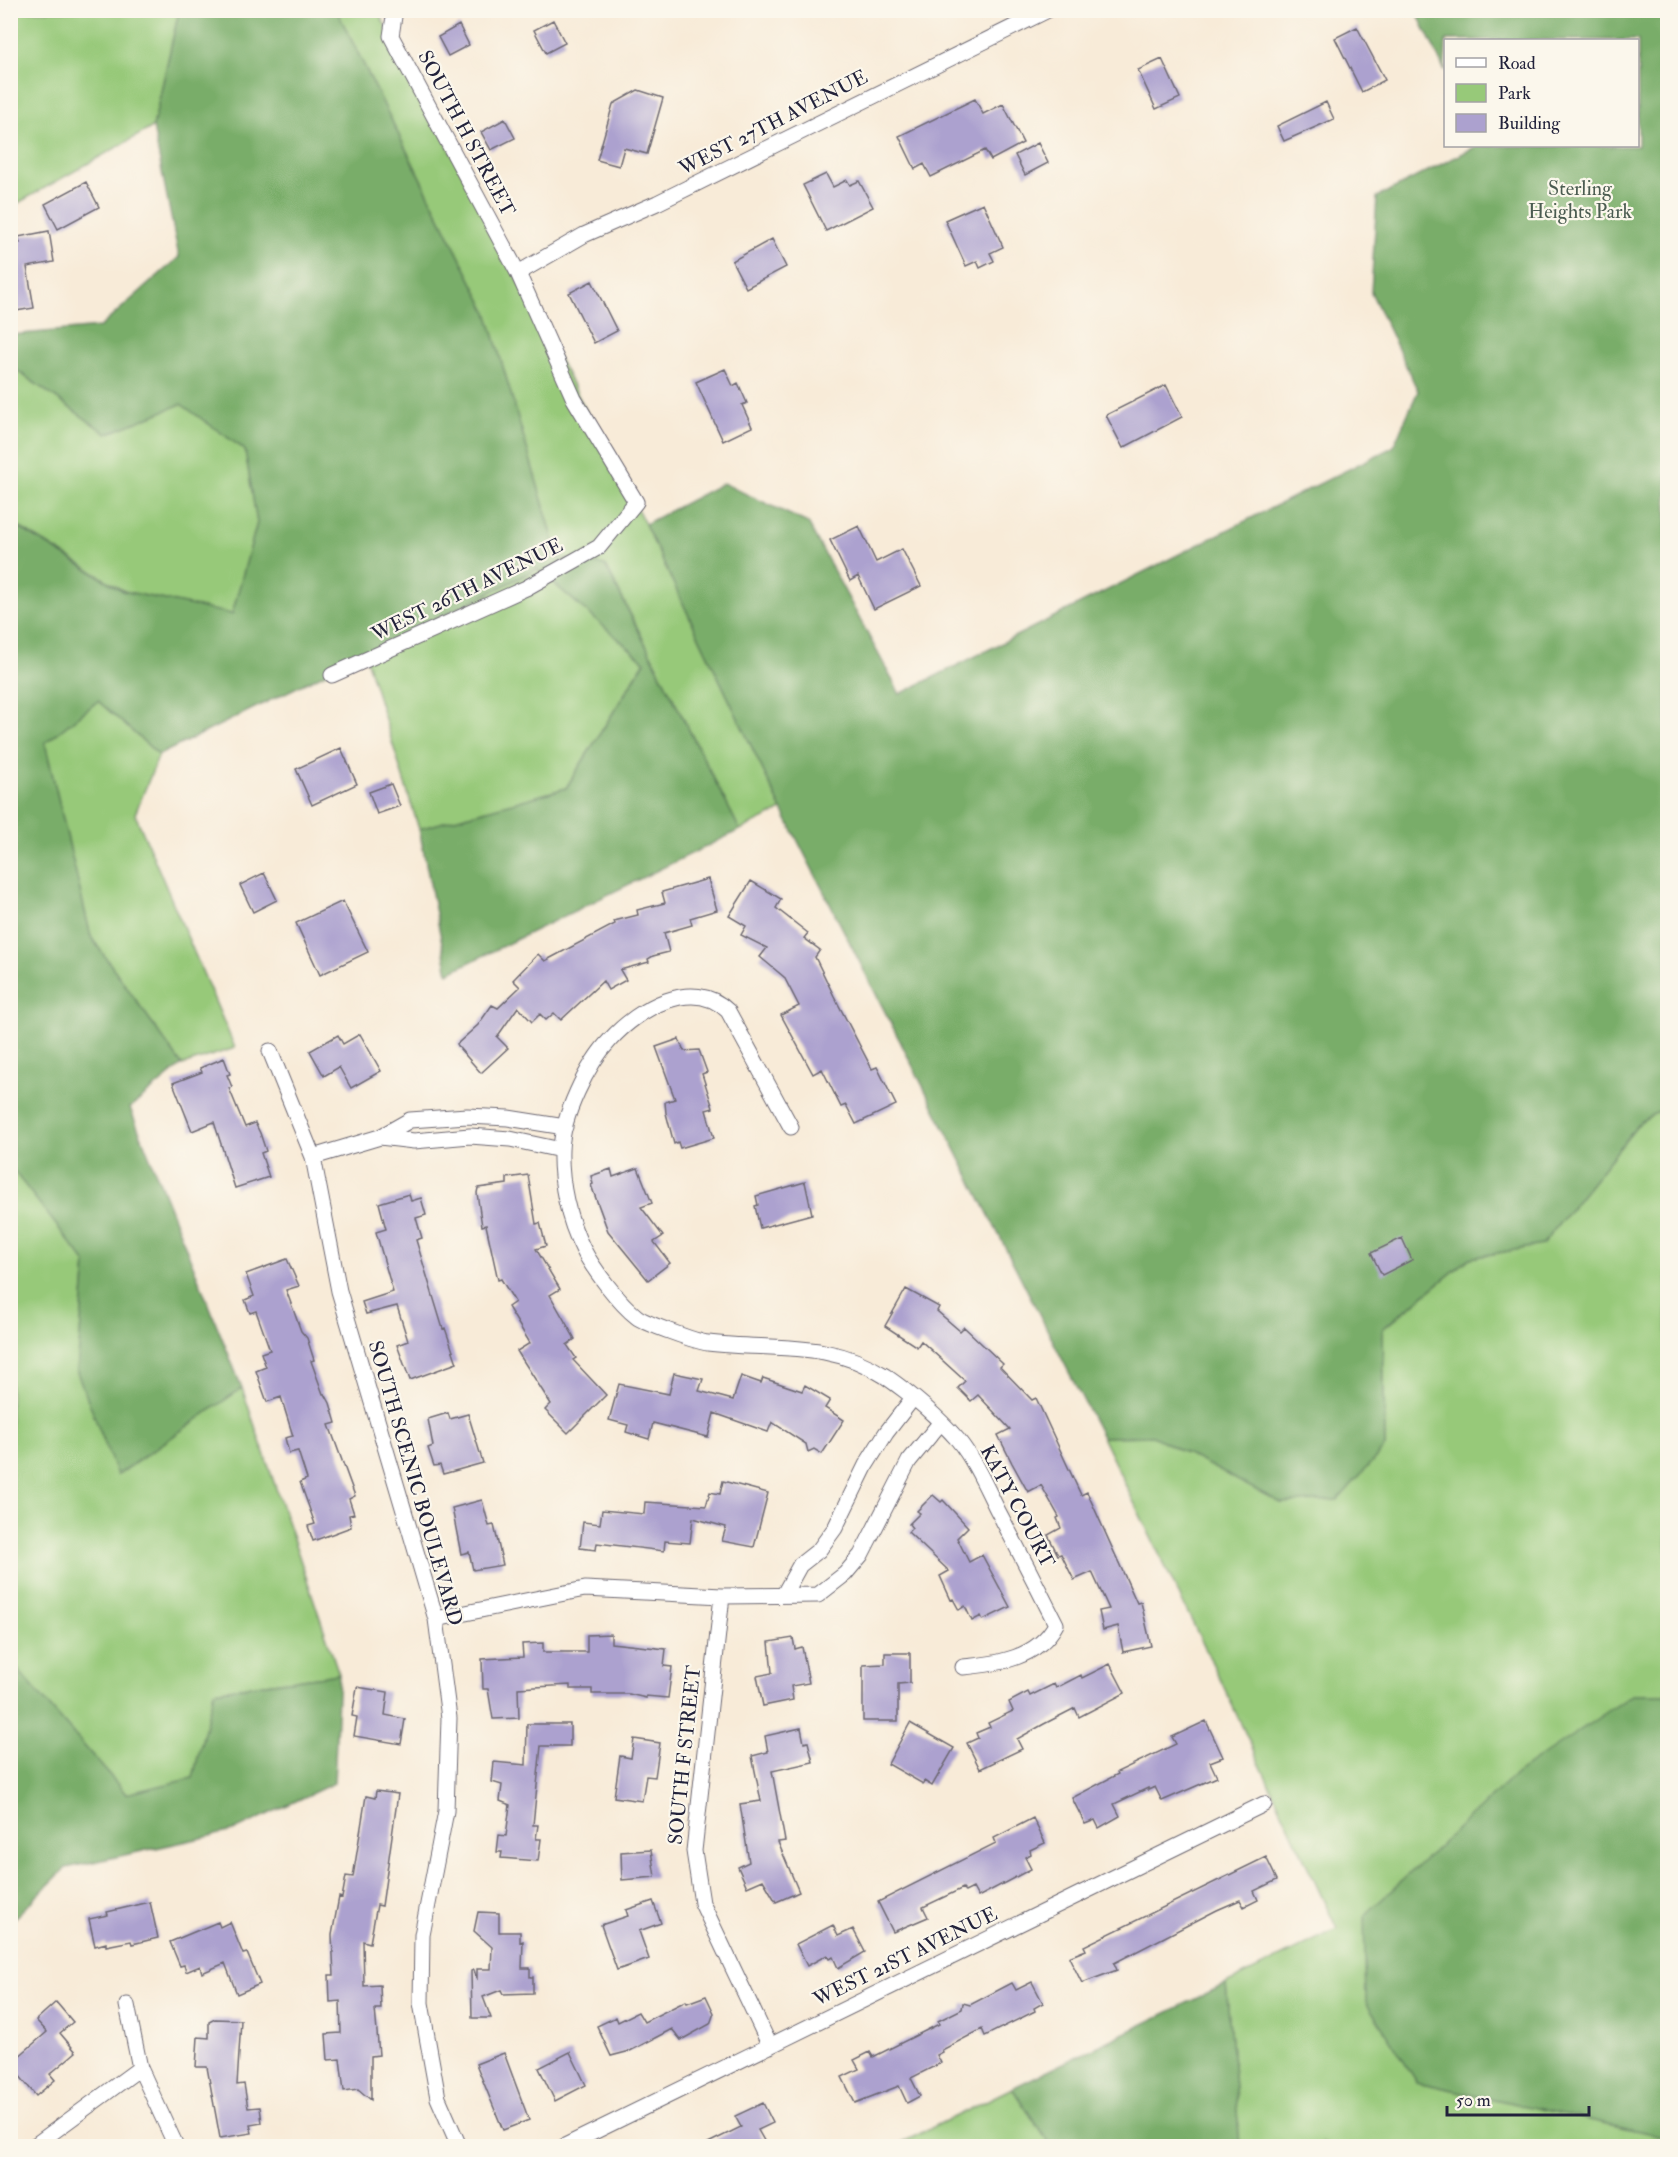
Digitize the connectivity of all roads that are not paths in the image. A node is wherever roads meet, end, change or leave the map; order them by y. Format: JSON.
{"nodes":[{"id":1,"x":1048,"y":10,"type":"edge"},
{"id":2,"x":394,"y":11,"type":"edge"},
{"id":3,"x":518,"y":273,"type":"junction"},
{"id":4,"x":636,"y":502,"type":"joint"},
{"id":5,"x":332,"y":675,"type":"dead end"},
{"id":6,"x":270,"y":1051,"type":"dead end"},
{"id":7,"x":565,"y":1127,"type":"junction"},
{"id":8,"x":791,"y":1127,"type":"dead end"},
{"id":9,"x":380,"y":1137,"type":"junction"},
{"id":10,"x":561,"y":1150,"type":"junction"},
{"id":11,"x":313,"y":1157,"type":"junction"},
{"id":12,"x":913,"y":1398,"type":"junction"},
{"id":13,"x":941,"y":1422,"type":"junction"},
{"id":14,"x":784,"y":1594,"type":"junction"},
{"id":15,"x":722,"y":1596,"type":"junction"},
{"id":16,"x":436,"y":1619,"type":"junction"},
{"id":17,"x":963,"y":1667,"type":"dead end"},
{"id":18,"x":1264,"y":1804,"type":"dead end"},
{"id":19,"x":127,"y":2005,"type":"dead end"},
{"id":20,"x":770,"y":2046,"type":"junction"},
{"id":21,"x":140,"y":2068,"type":"junction"},
{"id":22,"x":34,"y":2146,"type":"edge"},
{"id":23,"x":176,"y":2146,"type":"edge"},
{"id":24,"x":459,"y":2146,"type":"edge"},
{"id":25,"x":565,"y":2146,"type":"edge"}],
"edges":[{"from":1,"to":3,"type":"street","name":"WEST 27TH AVENUE"},
{"from":2,"to":3,"type":"street","name":"SOUTH H STREET"},
{"from":3,"to":4,"type":"street","name":"SOUTH H STREET"},
{"from":4,"to":5,"type":"street","name":"WEST 26TH AVENUE"},
{"from":6,"to":11,"type":"street","name":"SOUTH SCENIC BOULEVARD"},
{"from":7,"to":8,"type":"street","name":"KATY COURT"},
{"from":7,"to":9,"type":"street"},
{"from":7,"to":10,"type":"street","name":"KATY COURT"},
{"from":9,"to":10,"type":"street"},
{"from":9,"to":11,"type":"street"},
{"from":10,"to":12,"type":"street","name":"KATY COURT"},
{"from":11,"to":16,"type":"street","name":"SOUTH SCENIC BOULEVARD"},
{"from":12,"to":13,"type":"street","name":"KATY COURT"},
{"from":12,"to":14,"type":"street"},
{"from":13,"to":14,"type":"street"},
{"from":13,"to":17,"type":"street","name":"KATY COURT"},
{"from":14,"to":15,"type":"street"},
{"from":15,"to":16,"type":"street"},
{"from":15,"to":20,"type":"street","name":"SOUTH F STREET"},
{"from":16,"to":24,"type":"street","name":"SOUTH SCENIC BOULEVARD"},
{"from":18,"to":20,"type":"street","name":"WEST 21ST AVENUE"},
{"from":19,"to":21,"type":"street"},
{"from":20,"to":25,"type":"street","name":"WEST 21ST AVENUE"},
{"from":21,"to":22,"type":"street"},
{"from":21,"to":23,"type":"street"}]}
